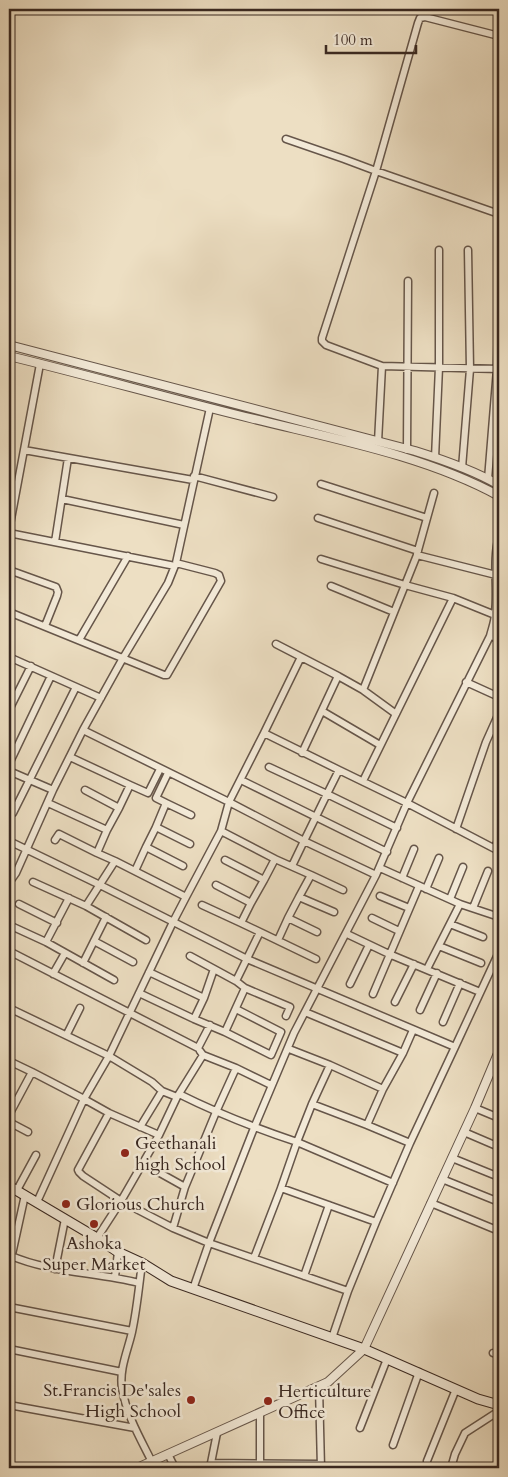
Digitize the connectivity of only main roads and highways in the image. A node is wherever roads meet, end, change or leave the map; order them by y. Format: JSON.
{"nodes":[{"id":1,"x":17,"y":1190,"type":"edge"},
{"id":2,"x":499,"y":1405,"type":"edge"}],
"edges":[{"from":1,"to":2,"type":"main road"}]}
